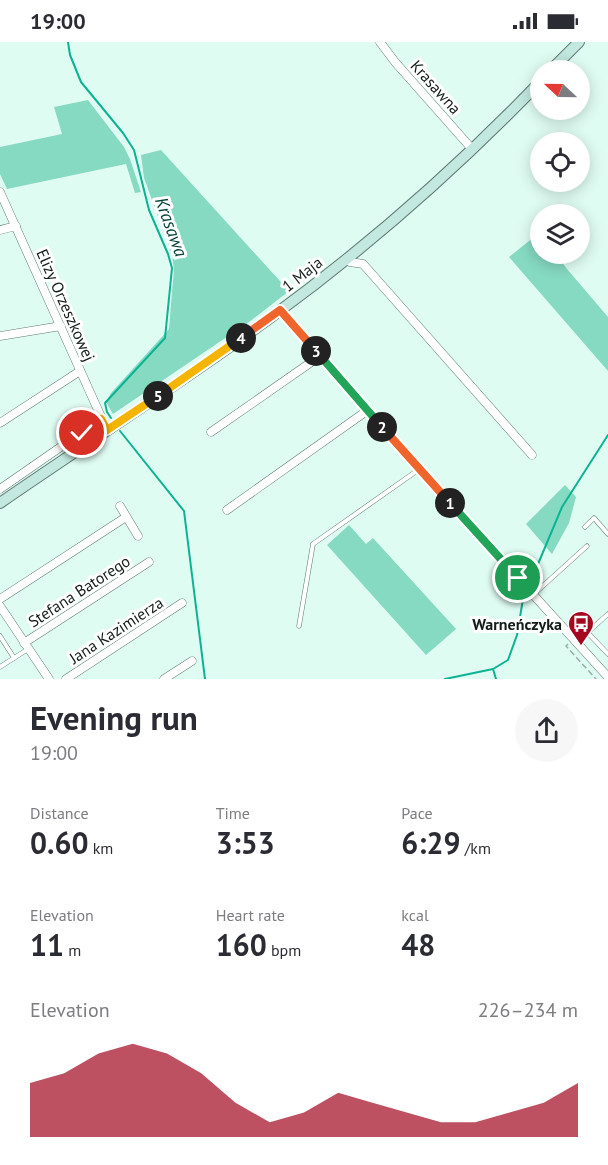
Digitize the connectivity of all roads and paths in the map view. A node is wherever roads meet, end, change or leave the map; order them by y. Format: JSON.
{"nodes":[{"id":1,"x":380,"y":42,"type":"edge"},
{"id":2,"x":579,"y":42,"type":"edge"},
{"id":3,"x":561,"y":60,"type":"edge"},
{"id":4,"x":530,"y":92,"type":"edge"},
{"id":5,"x":472,"y":149,"type":"junction"},
{"id":6,"x":0,"y":192,"type":"edge"},
{"id":7,"x":16,"y":226,"type":"junction"},
{"id":8,"x":0,"y":230,"type":"edge"},
{"id":9,"x":346,"y":258,"type":"junction"},
{"id":10,"x":280,"y":310,"type":"junction"},
{"id":11,"x":61,"y":326,"type":"junction"},
{"id":12,"x":0,"y":336,"type":"edge"},
{"id":13,"x":320,"y":356,"type":"junction"},
{"id":14,"x":80,"y":371,"type":"junction"},
{"id":15,"x":368,"y":410,"type":"junction"},
{"id":16,"x":101,"y":419,"type":"junction"},
{"id":17,"x":0,"y":423,"type":"edge"},
{"id":18,"x":107,"y":430,"type":"junction"},
{"id":19,"x":211,"y":432,"type":"dead end"},
{"id":20,"x":532,"y":455,"type":"dead end"},
{"id":21,"x":419,"y":469,"type":"junction"},
{"id":22,"x":0,"y":489,"type":"edge"},
{"id":23,"x":0,"y":503,"type":"edge"},
{"id":24,"x":120,"y":506,"type":"dead end"},
{"id":25,"x":226,"y":510,"type":"dead end"},
{"id":26,"x":126,"y":516,"type":"junction"},
{"id":27,"x":585,"y":527,"type":"dead end"},
{"id":28,"x":608,"y":534,"type":"edge"},
{"id":29,"x":138,"y":536,"type":"dead end"},
{"id":30,"x":587,"y":546,"type":"dead end"},
{"id":31,"x":149,"y":562,"type":"dead end"},
{"id":32,"x":534,"y":595,"type":"junction"},
{"id":33,"x":0,"y":599,"type":"edge"},
{"id":34,"x":182,"y":603,"type":"dead end"},
{"id":35,"x":0,"y":606,"type":"edge"},
{"id":36,"x":608,"y":614,"type":"edge"},
{"id":37,"x":299,"y":626,"type":"dead end"},
{"id":38,"x":588,"y":633,"type":"junction"},
{"id":39,"x":0,"y":636,"type":"edge"},
{"id":40,"x":577,"y":643,"type":"junction"},
{"id":41,"x":26,"y":646,"type":"junction"},
{"id":42,"x":608,"y":654,"type":"edge"},
{"id":43,"x":14,"y":658,"type":"junction"},
{"id":44,"x":192,"y":661,"type":"dead end"},
{"id":45,"x":0,"y":667,"type":"edge"},
{"id":46,"x":608,"y":677,"type":"edge"},
{"id":47,"x":49,"y":679,"type":"edge"},
{"id":48,"x":66,"y":679,"type":"edge"},
{"id":49,"x":164,"y":679,"type":"edge"}],
"edges":[{"from":1,"to":5,"type":"street","name":"Krasawna"},
{"from":2,"to":3,"type":"main road"},
{"from":4,"to":5,"type":"main road","name":"1 Maja"},
{"from":5,"to":9,"type":"main road","name":"1 Maja"},
{"from":6,"to":7,"type":"street","name":"Elizy Orzeszkowej"},
{"from":7,"to":8,"type":"street"},
{"from":7,"to":11,"type":"street","name":"Elizy Orzeszkowej"},
{"from":9,"to":10,"type":"main road","name":"1 Maja"},
{"from":9,"to":20,"type":"street"},
{"from":10,"to":13,"type":"street"},
{"from":10,"to":18,"type":"main road","name":"1 Maja"},
{"from":11,"to":12,"type":"street"},
{"from":11,"to":14,"type":"street","name":"Elizy Orzeszkowej"},
{"from":13,"to":15,"type":"street"},
{"from":13,"to":19,"type":"street"},
{"from":14,"to":16,"type":"street","name":"Elizy Orzeszkowej"},
{"from":14,"to":17,"type":"street"},
{"from":15,"to":21,"type":"street"},
{"from":15,"to":25,"type":"street"},
{"from":16,"to":18,"type":"street","name":"Elizy Orzeszkowej"},
{"from":16,"to":22,"type":"street"},
{"from":18,"to":23,"type":"main road","name":"1 Maja"},
{"from":21,"to":32,"type":"street"},
{"from":21,"to":37,"type":"lane"},
{"from":24,"to":26,"type":"street"},
{"from":26,"to":29,"type":"street"},
{"from":26,"to":33,"type":"street"},
{"from":27,"to":28,"type":"lane"},
{"from":30,"to":32,"type":"lane"},
{"from":31,"to":41,"type":"street","name":"Stefana Batorego"},
{"from":32,"to":40,"type":"street"},
{"from":34,"to":48,"type":"street","name":"Jana Kazimierza"},
{"from":35,"to":41,"type":"street"},
{"from":36,"to":38,"type":"lane"},
{"from":38,"to":40,"type":"lane"},
{"from":38,"to":42,"type":"lane"},
{"from":39,"to":43,"type":"lane"},
{"from":40,"to":46,"type":"street"},
{"from":41,"to":43,"type":"lane"},
{"from":41,"to":47,"type":"street"},
{"from":43,"to":45,"type":"lane"},
{"from":44,"to":49,"type":"street"}]}
